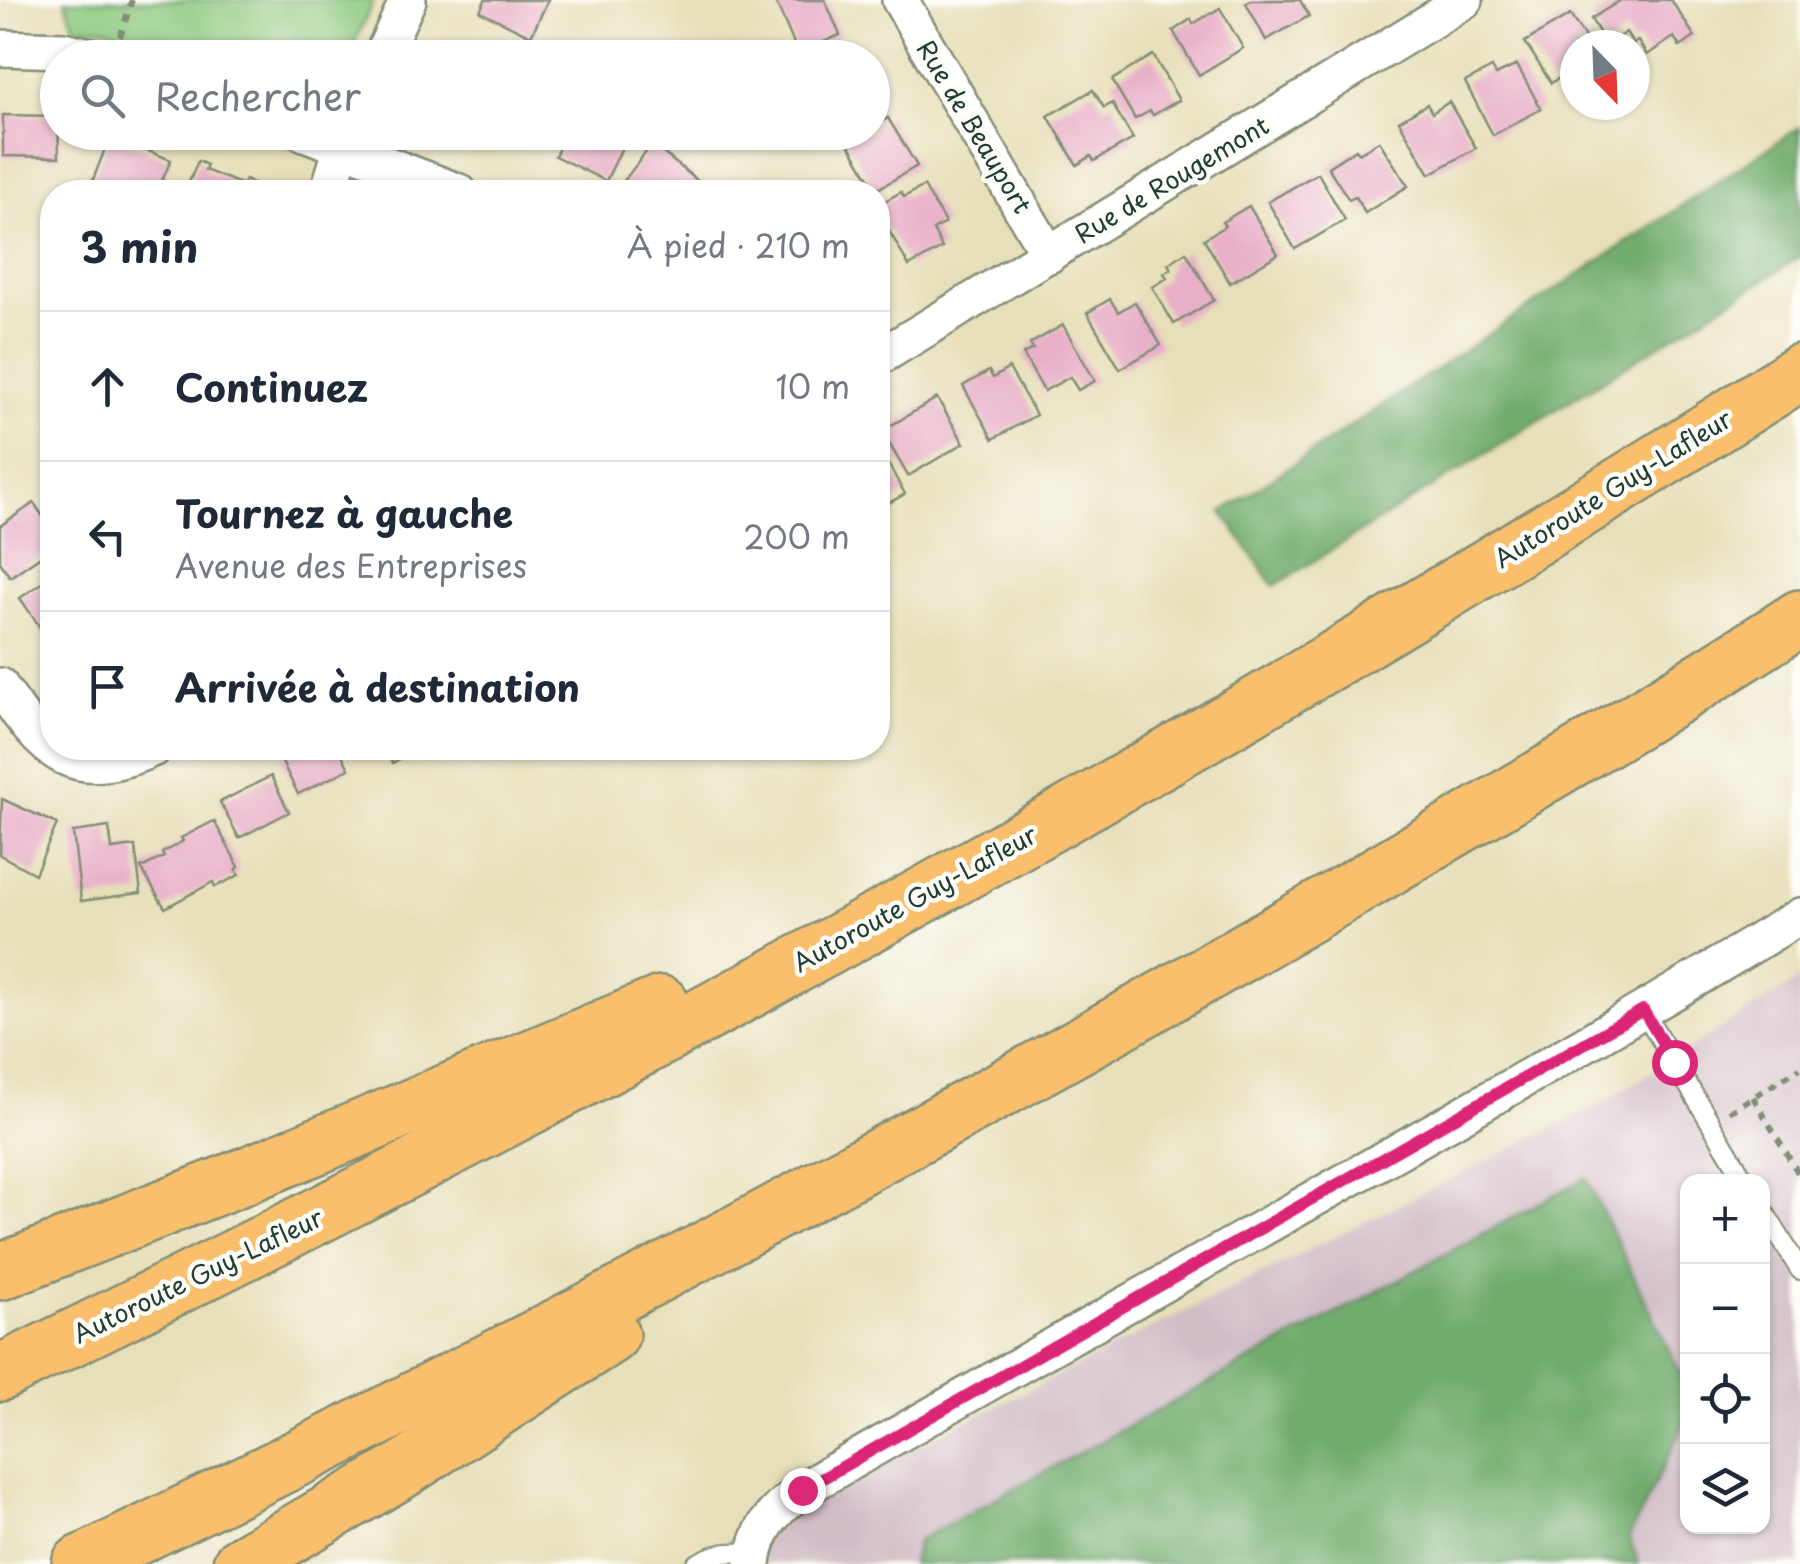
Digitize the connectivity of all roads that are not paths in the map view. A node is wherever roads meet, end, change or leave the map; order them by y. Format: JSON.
{"nodes":[{"id":1,"x":408,"y":0,"type":"edge"},
{"id":2,"x":900,"y":0,"type":"edge"},
{"id":3,"x":1465,"y":0,"type":"edge"},
{"id":4,"x":389,"y":40,"type":"edge"},
{"id":5,"x":0,"y":48,"type":"edge"},
{"id":6,"x":40,"y":49,"type":"edge"},
{"id":7,"x":341,"y":150,"type":"edge"},
{"id":8,"x":366,"y":150,"type":"edge"},
{"id":9,"x":332,"y":180,"type":"edge"},
{"id":10,"x":432,"y":180,"type":"edge"},
{"id":11,"x":1049,"y":254,"type":"junction"},
{"id":12,"x":890,"y":351,"type":"edge"},
{"id":13,"x":1800,"y":372,"type":"edge"},
{"id":14,"x":1800,"y":618,"type":"edge"},
{"id":15,"x":0,"y":686,"type":"edge"},
{"id":16,"x":40,"y":739,"type":"edge"},
{"id":17,"x":70,"y":760,"type":"edge"},
{"id":18,"x":123,"y":760,"type":"edge"},
{"id":19,"x":922,"y":896,"type":"junction"},
{"id":20,"x":1800,"y":916,"type":"edge"},
{"id":21,"x":1643,"y":1010,"type":"junction"},
{"id":22,"x":916,"y":1137,"type":"junction"},
{"id":23,"x":1741,"y":1174,"type":"edge"},
{"id":24,"x":1770,"y":1221,"type":"edge"},
{"id":25,"x":1800,"y":1270,"type":"edge"},
{"id":26,"x":0,"y":1272,"type":"edge"},
{"id":27,"x":0,"y":1374,"type":"edge"},
{"id":28,"x":753,"y":1559,"type":"edge"},
{"id":29,"x":80,"y":1564,"type":"edge"},
{"id":30,"x":241,"y":1564,"type":"edge"},
{"id":31,"x":696,"y":1564,"type":"edge"}],
"edges":[{"from":1,"to":4,"type":"street"},
{"from":2,"to":11,"type":"street","name":"Rue de Beauport"},
{"from":3,"to":11,"type":"street","name":"Rue de Rougemont"},
{"from":5,"to":6,"type":"street"},
{"from":7,"to":9,"type":"street"},
{"from":8,"to":10,"type":"street"},
{"from":11,"to":12,"type":"street","name":"Rue de Rougemont"},
{"from":13,"to":19,"type":"highway","name":"Autoroute Guy-Lafleur"},
{"from":14,"to":22,"type":"highway"},
{"from":15,"to":16,"type":"street"},
{"from":17,"to":18,"type":"street"},
{"from":19,"to":26,"type":"highway"},
{"from":19,"to":27,"type":"highway","name":"Autoroute Guy-Lafleur"},
{"from":20,"to":21,"type":"street"},
{"from":21,"to":23,"type":"lane"},
{"from":21,"to":28,"type":"street"},
{"from":22,"to":29,"type":"highway"},
{"from":22,"to":30,"type":"highway"},
{"from":24,"to":25,"type":"lane"},
{"from":28,"to":31,"type":"lane"}]}
